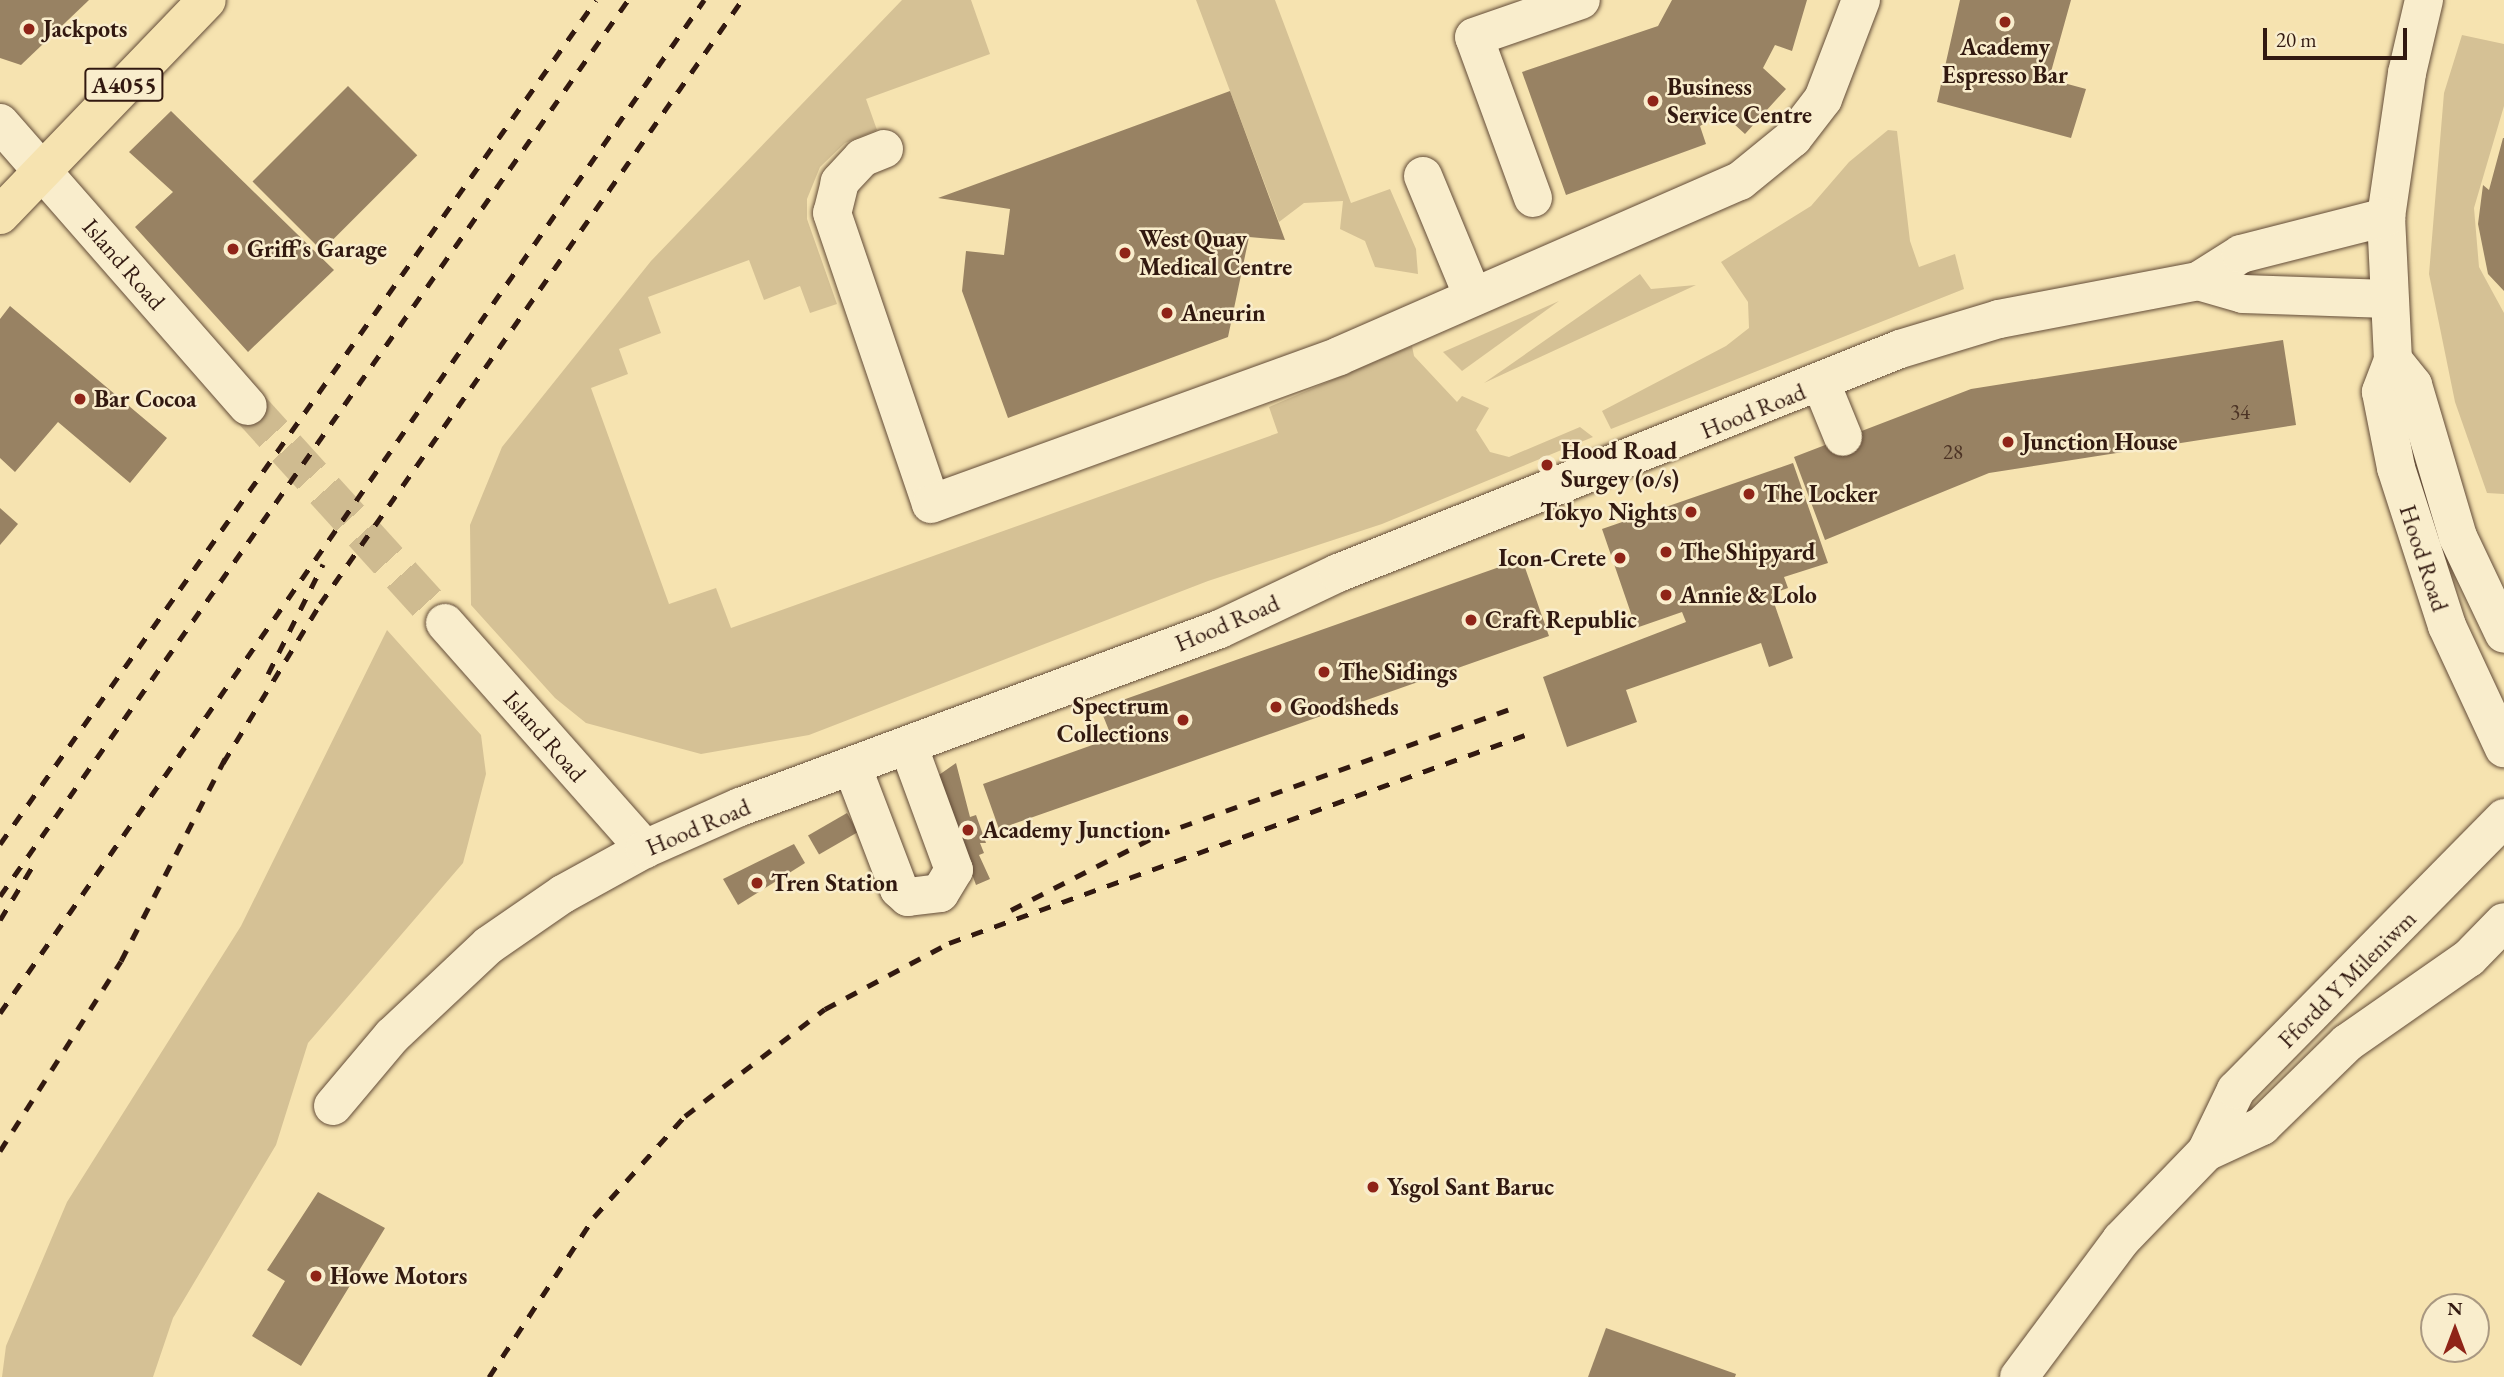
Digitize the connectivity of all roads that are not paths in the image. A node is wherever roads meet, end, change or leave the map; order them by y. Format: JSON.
{"nodes":[{"id":1,"x":207,"y":0,"type":"edge"},
{"id":2,"x":1581,"y":0,"type":"edge"},
{"id":3,"x":1861,"y":0,"type":"edge"},
{"id":4,"x":2424,"y":0,"type":"edge"},
{"id":5,"x":0,"y":123,"type":"edge"},
{"id":6,"x":884,"y":149,"type":"dead end"},
{"id":7,"x":42,"y":170,"type":"junction"},
{"id":8,"x":1423,"y":176,"type":"dead end"},
{"id":9,"x":1533,"y":198,"type":"dead end"},
{"id":10,"x":0,"y":215,"type":"edge"},
{"id":11,"x":2386,"y":217,"type":"junction"},
{"id":12,"x":2198,"y":281,"type":"junction"},
{"id":13,"x":1473,"y":297,"type":"junction"},
{"id":14,"x":2388,"y":299,"type":"junction"},
{"id":15,"x":2393,"y":360,"type":"junction"},
{"id":16,"x":1821,"y":383,"type":"junction"},
{"id":17,"x":248,"y":406,"type":"tunnel mouth"},
{"id":18,"x":1843,"y":437,"type":"dead end"},
{"id":19,"x":445,"y":623,"type":"tunnel mouth"},
{"id":20,"x":2504,"y":634,"type":"edge"},
{"id":21,"x":908,"y":745,"type":"junction"},
{"id":22,"x":2504,"y":748,"type":"edge"},
{"id":23,"x":852,"y":766,"type":"junction"},
{"id":24,"x":2504,"y":818,"type":"edge"},
{"id":25,"x":645,"y":849,"type":"junction"},
{"id":26,"x":2504,"y":922,"type":"edge"},
{"id":27,"x":333,"y":1106,"type":"dead end"},
{"id":28,"x":2206,"y":1152,"type":"junction"},
{"id":29,"x":2019,"y":1377,"type":"edge"}],
"edges":[{"from":1,"to":7,"type":"main road","number":"A4055"},
{"from":2,"to":9,"type":"street"},
{"from":3,"to":13,"type":"street"},
{"from":4,"to":11,"type":"street","name":"Hood Road"},
{"from":5,"to":7,"type":"street","name":"Island Road"},
{"from":6,"to":13,"type":"street"},
{"from":7,"to":10,"type":"main road","number":"A4055"},
{"from":7,"to":17,"type":"street","name":"Island Road"},
{"from":8,"to":13,"type":"street"},
{"from":11,"to":12,"type":"street","name":"Hood Road"},
{"from":11,"to":14,"type":"street","name":"Hood Road"},
{"from":12,"to":14,"type":"street","name":"Hood Road"},
{"from":12,"to":16,"type":"street","name":"Hood Road"},
{"from":14,"to":15,"type":"street","name":"Hood Road"},
{"from":15,"to":20,"type":"street","name":"Hood Road"},
{"from":15,"to":22,"type":"street","name":"Hood Road"},
{"from":16,"to":18,"type":"street"},
{"from":16,"to":21,"type":"street","name":"Hood Road"},
{"from":19,"to":25,"type":"street","name":"Island Road"},
{"from":21,"to":23,"type":"street","name":"Hood Road"},
{"from":21,"to":23,"type":"street"},
{"from":23,"to":25,"type":"street","name":"Hood Road"},
{"from":24,"to":28,"type":"street","name":"Ffordd Y Mileniwm"},
{"from":25,"to":27,"type":"street","name":"Hood Road"},
{"from":26,"to":28,"type":"street","name":"Ffordd Y Mileniwm"},
{"from":28,"to":29,"type":"street","name":"Ffordd Y Mileniwm"}]}
